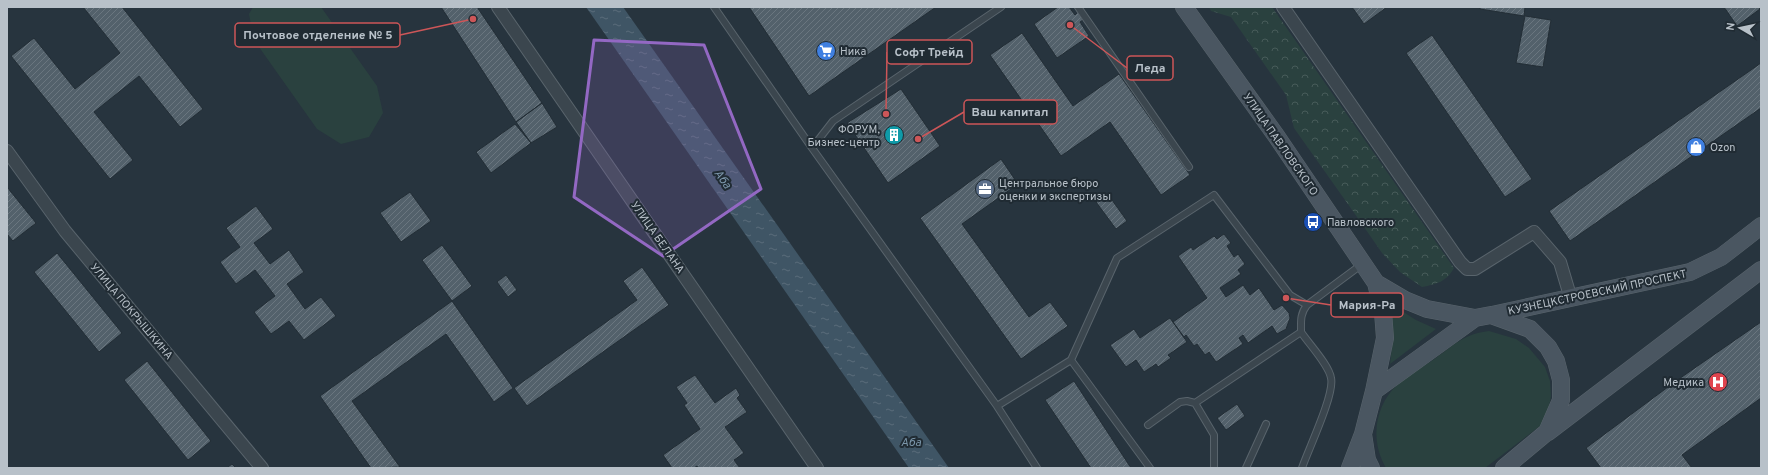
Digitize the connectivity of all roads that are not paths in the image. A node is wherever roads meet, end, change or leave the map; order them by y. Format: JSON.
{"nodes":[{"id":1,"x":498,"y":7,"type":"edge"},
{"id":2,"x":714,"y":7,"type":"edge"},
{"id":3,"x":1001,"y":7,"type":"edge"},
{"id":4,"x":1078,"y":7,"type":"edge"},
{"id":5,"x":1184,"y":7,"type":"edge"},
{"id":6,"x":1283,"y":7,"type":"edge"},
{"id":7,"x":812,"y":148,"type":"junction"},
{"id":8,"x":7,"y":151,"type":"edge"},
{"id":9,"x":1189,"y":167,"type":"dead end"},
{"id":10,"x":1761,"y":226,"type":"edge"},
{"id":11,"x":1362,"y":264,"type":"junction"},
{"id":12,"x":1761,"y":270,"type":"edge"},
{"id":13,"x":1376,"y":283,"type":"junction"},
{"id":14,"x":1571,"y":299,"type":"junction"},
{"id":15,"x":1308,"y":305,"type":"junction"},
{"id":16,"x":1483,"y":316,"type":"junction"},
{"id":17,"x":1301,"y":332,"type":"junction"},
{"id":18,"x":1071,"y":360,"type":"junction"},
{"id":19,"x":1374,"y":391,"type":"junction"},
{"id":20,"x":1195,"y":403,"type":"junction"},
{"id":21,"x":997,"y":406,"type":"junction"},
{"id":22,"x":1266,"y":424,"type":"dead end"},
{"id":23,"x":1148,"y":425,"type":"dead end"},
{"id":24,"x":1548,"y":432,"type":"junction"},
{"id":25,"x":1363,"y":434,"type":"junction"},
{"id":26,"x":262,"y":468,"type":"edge"},
{"id":27,"x":818,"y":468,"type":"edge"},
{"id":28,"x":1037,"y":468,"type":"edge"},
{"id":29,"x":1150,"y":468,"type":"edge"},
{"id":30,"x":1214,"y":468,"type":"edge"},
{"id":31,"x":1246,"y":468,"type":"edge"},
{"id":32,"x":1302,"y":468,"type":"edge"},
{"id":33,"x":1350,"y":468,"type":"edge"},
{"id":34,"x":1371,"y":468,"type":"edge"},
{"id":35,"x":1504,"y":468,"type":"edge"}],
"edges":[{"from":1,"to":27,"type":"street","name":"УЛИЦА БЕЛАНА"},
{"from":2,"to":7,"type":"lane"},
{"from":3,"to":7,"type":"lane"},
{"from":4,"to":9,"type":"lane"},
{"from":5,"to":11,"type":"main road","name":"УЛИЦА ПАВЛОВСКОГО"},
{"from":6,"to":14,"type":"street"},
{"from":7,"to":21,"type":"lane"},
{"from":8,"to":26,"type":"street","name":"УЛИЦА ПОКРЫШКИНА"},
{"from":10,"to":14,"type":"main road","name":"КУЗНЕЦКСТРОЕВСКИЙ ПРОСПЕКТ"},
{"from":11,"to":13,"type":"main road","name":"УЛИЦА ПАВЛОВСКОГО"},
{"from":11,"to":15,"type":"lane"},
{"from":12,"to":24,"type":"main road"},
{"from":13,"to":16,"type":"main road","name":"УЛИЦА ПАВЛОВСКОГО"},
{"from":13,"to":19,"type":"main road","name":"УЛИЦА ПАВЛОВСКОГО"},
{"from":14,"to":16,"type":"main road","name":"КУЗНЕЦКСТРОЕВСКИЙ ПРОСПЕКТ"},
{"from":15,"to":17,"type":"lane"},
{"from":15,"to":18,"type":"lane"},
{"from":16,"to":19,"type":"main road"},
{"from":16,"to":24,"type":"main road"},
{"from":17,"to":20,"type":"lane"},
{"from":17,"to":32,"type":"lane"},
{"from":18,"to":21,"type":"lane"},
{"from":18,"to":29,"type":"lane"},
{"from":19,"to":25,"type":"main road","name":"УЛИЦА ПАВЛОВСКОГО"},
{"from":20,"to":23,"type":"lane"},
{"from":20,"to":30,"type":"lane"},
{"from":21,"to":28,"type":"lane"},
{"from":22,"to":31,"type":"lane"},
{"from":24,"to":35,"type":"main road"},
{"from":25,"to":33,"type":"main road"},
{"from":25,"to":34,"type":"main road"}]}
